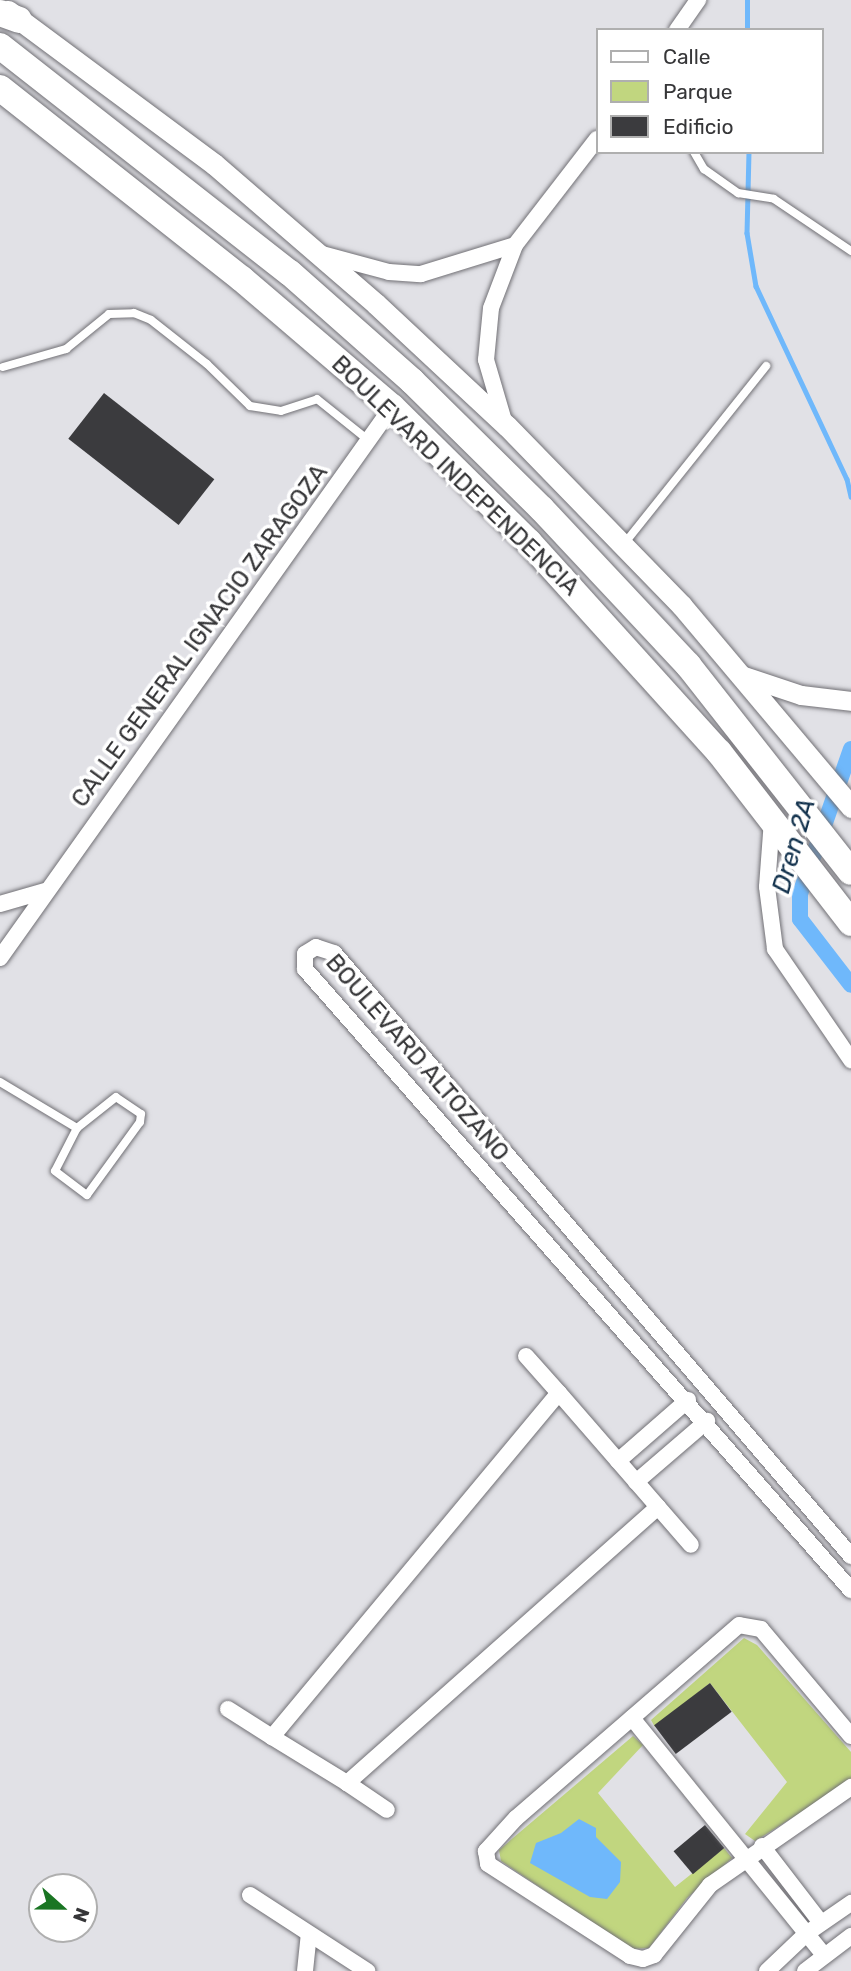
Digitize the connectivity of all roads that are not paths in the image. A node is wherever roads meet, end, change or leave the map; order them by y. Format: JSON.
{"nodes":[{"id":1,"x":698,"y":0,"type":"edge"},
{"id":2,"x":6,"y":12,"type":"edge"},
{"id":3,"x":678,"y":28,"type":"edge"},
{"id":4,"x":0,"y":46,"type":"edge"},
{"id":5,"x":0,"y":88,"type":"edge"},
{"id":6,"x":596,"y":140,"type":"edge"},
{"id":7,"x":695,"y":154,"type":"edge"},
{"id":8,"x":515,"y":245,"type":"junction"},
{"id":9,"x":851,"y":251,"type":"edge"},
{"id":10,"x":318,"y":253,"type":"junction"},
{"id":11,"x":766,"y":366,"type":"dead end"},
{"id":12,"x":3,"y":367,"type":"dead end"},
{"id":13,"x":392,"y":407,"type":"junction"},
{"id":14,"x":507,"y":426,"type":"junction"},
{"id":15,"x":368,"y":440,"type":"junction"},
{"id":16,"x":624,"y":544,"type":"junction"},
{"id":17,"x":744,"y":676,"type":"junction"},
{"id":18,"x":851,"y":701,"type":"edge"},
{"id":19,"x":850,"y":806,"type":"edge"},
{"id":20,"x":772,"y":820,"type":"junction"},
{"id":21,"x":851,"y":872,"type":"edge"},
{"id":22,"x":45,"y":891,"type":"junction"},
{"id":23,"x":0,"y":905,"type":"edge"},
{"id":24,"x":851,"y":923,"type":"edge"},
{"id":25,"x":0,"y":958,"type":"edge"},
{"id":26,"x":851,"y":1060,"type":"edge"},
{"id":27,"x":0,"y":1083,"type":"edge"},
{"id":28,"x":77,"y":1128,"type":"junction"},
{"id":29,"x":526,"y":1356,"type":"dead end"},
{"id":30,"x":559,"y":1392,"type":"junction"},
{"id":31,"x":688,"y":1400,"type":"junction"},
{"id":32,"x":707,"y":1421,"type":"junction"},
{"id":33,"x":618,"y":1461,"type":"junction"},
{"id":34,"x":636,"y":1482,"type":"junction"},
{"id":35,"x":658,"y":1507,"type":"junction"},
{"id":36,"x":691,"y":1545,"type":"dead end"},
{"id":37,"x":851,"y":1556,"type":"edge"},
{"id":38,"x":851,"y":1590,"type":"edge"},
{"id":39,"x":228,"y":1709,"type":"dead end"},
{"id":40,"x":632,"y":1718,"type":"junction"},
{"id":41,"x":851,"y":1736,"type":"edge"},
{"id":42,"x":272,"y":1737,"type":"junction"},
{"id":43,"x":347,"y":1783,"type":"junction"},
{"id":44,"x":851,"y":1787,"type":"edge"},
{"id":45,"x":387,"y":1810,"type":"dead end"},
{"id":46,"x":762,"y":1846,"type":"junction"},
{"id":47,"x":745,"y":1858,"type":"junction"},
{"id":48,"x":250,"y":1895,"type":"dead end"},
{"id":49,"x":851,"y":1903,"type":"edge"},
{"id":50,"x":821,"y":1923,"type":"junction"},
{"id":51,"x":309,"y":1934,"type":"junction"},
{"id":52,"x":806,"y":1934,"type":"junction"},
{"id":53,"x":851,"y":1936,"type":"edge"},
{"id":54,"x":823,"y":1954,"type":"junction"},
{"id":55,"x":305,"y":1971,"type":"edge"},
{"id":56,"x":367,"y":1971,"type":"edge"},
{"id":57,"x":767,"y":1971,"type":"edge"},
{"id":58,"x":805,"y":1971,"type":"edge"}],
"edges":[{"from":1,"to":3,"type":"street"},
{"from":2,"to":10,"type":"main road"},
{"from":4,"to":21,"type":"highway","name":"BOULEVARD INDEPENDENCIA"},
{"from":5,"to":13,"type":"highway","name":"BOULEVARD INDEPENDENCIA"},
{"from":6,"to":8,"type":"street"},
{"from":7,"to":9,"type":"lane"},
{"from":8,"to":10,"type":"street"},
{"from":8,"to":14,"type":"street"},
{"from":10,"to":14,"type":"main road"},
{"from":11,"to":16,"type":"lane"},
{"from":12,"to":15,"type":"lane"},
{"from":13,"to":15,"type":"street","name":"CALLE GENERAL IGNACIO ZARAGOZA"},
{"from":13,"to":20,"type":"highway","name":"BOULEVARD INDEPENDENCIA"},
{"from":14,"to":16,"type":"main road"},
{"from":15,"to":22,"type":"street","name":"CALLE GENERAL IGNACIO ZARAGOZA"},
{"from":16,"to":17,"type":"main road"},
{"from":17,"to":18,"type":"street"},
{"from":17,"to":19,"type":"main road"},
{"from":20,"to":24,"type":"highway","name":"BOULEVARD INDEPENDENCIA"},
{"from":20,"to":26,"type":"street"},
{"from":22,"to":23,"type":"street"},
{"from":22,"to":25,"type":"street","name":"CALLE GENERAL IGNACIO ZARAGOZA"},
{"from":27,"to":28,"type":"lane"},
{"from":28,"to":28,"type":"lane"},
{"from":29,"to":30,"type":"street"},
{"from":30,"to":33,"type":"street"},
{"from":30,"to":42,"type":"street"},
{"from":31,"to":32,"type":"street","name":"BOULEVARD ALTOZANO"},
{"from":31,"to":33,"type":"street"},
{"from":31,"to":37,"type":"street","name":"BOULEVARD ALTOZANO"},
{"from":32,"to":34,"type":"street"},
{"from":32,"to":38,"type":"street","name":"BOULEVARD ALTOZANO"},
{"from":33,"to":34,"type":"street"},
{"from":34,"to":35,"type":"street"},
{"from":35,"to":36,"type":"street"},
{"from":35,"to":43,"type":"street"},
{"from":39,"to":42,"type":"street"},
{"from":40,"to":41,"type":"street"},
{"from":40,"to":47,"type":"street"},
{"from":40,"to":47,"type":"street"},
{"from":42,"to":43,"type":"street"},
{"from":43,"to":45,"type":"street"},
{"from":44,"to":46,"type":"street"},
{"from":46,"to":47,"type":"street"},
{"from":46,"to":50,"type":"street"},
{"from":47,"to":52,"type":"street"},
{"from":48,"to":51,"type":"street"},
{"from":49,"to":50,"type":"street"},
{"from":50,"to":52,"type":"street"},
{"from":51,"to":55,"type":"street"},
{"from":51,"to":56,"type":"street"},
{"from":52,"to":54,"type":"street"},
{"from":52,"to":57,"type":"street"},
{"from":53,"to":54,"type":"street"},
{"from":54,"to":58,"type":"street"}]}
